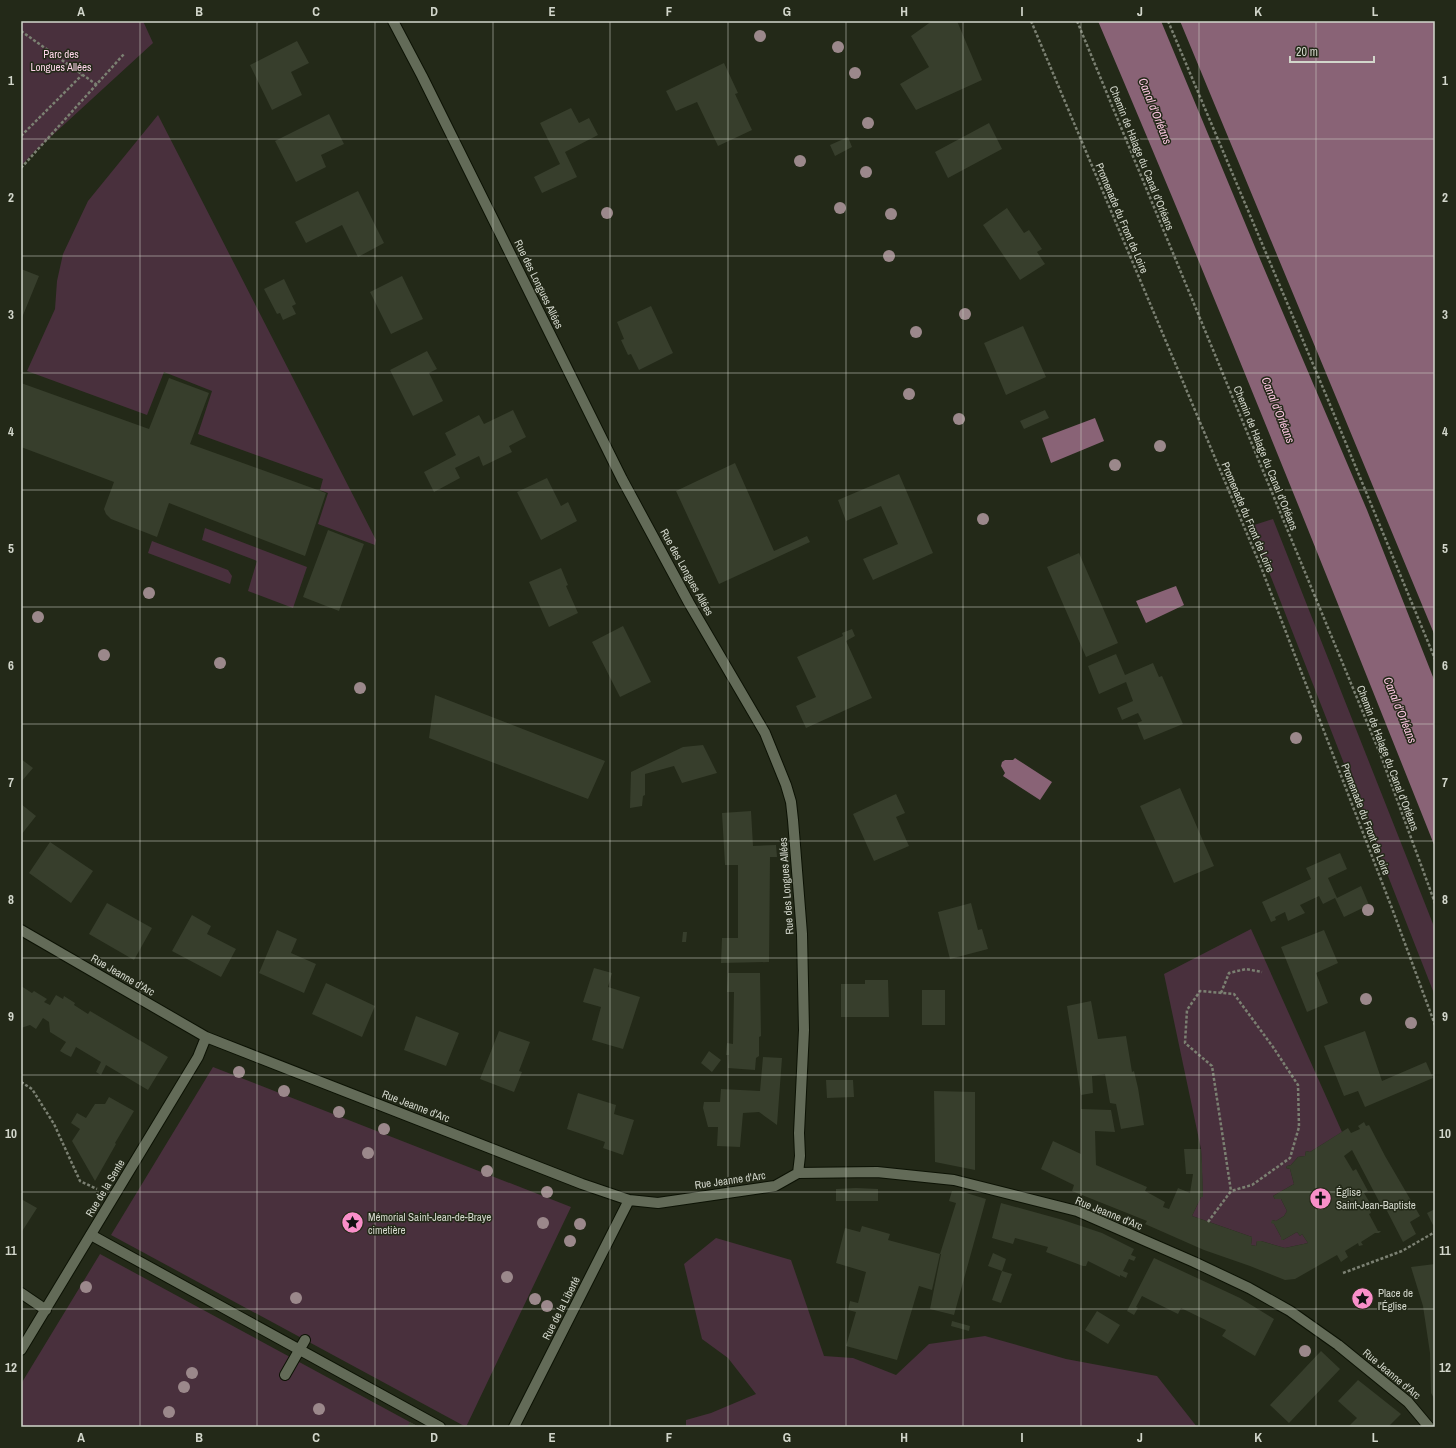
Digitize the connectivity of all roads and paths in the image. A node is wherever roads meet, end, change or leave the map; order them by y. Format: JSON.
{"nodes":[{"id":1,"x":393,"y":21,"type":"edge"},
{"id":2,"x":1031,"y":21,"type":"edge"},
{"id":3,"x":1077,"y":21,"type":"edge"},
{"id":4,"x":1168,"y":21,"type":"edge"},
{"id":5,"x":21,"y":31,"type":"edge"},
{"id":6,"x":124,"y":54,"type":"dead end"},
{"id":7,"x":82,"y":75,"type":"junction"},
{"id":8,"x":97,"y":85,"type":"junction"},
{"id":9,"x":21,"y":136,"type":"edge"},
{"id":10,"x":21,"y":168,"type":"edge"},
{"id":11,"x":1435,"y":659,"type":"edge"},
{"id":12,"x":1435,"y":903,"type":"edge"},
{"id":13,"x":21,"y":930,"type":"edge"},
{"id":14,"x":1262,"y":972,"type":"dead end"},
{"id":15,"x":1221,"y":993,"type":"junction"},
{"id":16,"x":1435,"y":1025,"type":"edge"},
{"id":17,"x":206,"y":1036,"type":"junction"},
{"id":18,"x":21,"y":1082,"type":"edge"},
{"id":19,"x":798,"y":1173,"type":"junction"},
{"id":20,"x":98,"y":1190,"type":"dead end"},
{"id":21,"x":1231,"y":1191,"type":"junction"},
{"id":22,"x":629,"y":1200,"type":"junction"},
{"id":23,"x":1208,"y":1222,"type":"dead end"},
{"id":24,"x":1435,"y":1232,"type":"edge"},
{"id":25,"x":91,"y":1235,"type":"junction"},
{"id":26,"x":1343,"y":1273,"type":"dead end"},
{"id":27,"x":21,"y":1293,"type":"edge"},
{"id":28,"x":46,"y":1310,"type":"junction"},
{"id":29,"x":305,"y":1340,"type":"dead end"},
{"id":30,"x":21,"y":1350,"type":"edge"},
{"id":31,"x":299,"y":1350,"type":"junction"},
{"id":32,"x":285,"y":1375,"type":"dead end"},
{"id":33,"x":440,"y":1427,"type":"edge"},
{"id":34,"x":514,"y":1427,"type":"edge"},
{"id":35,"x":1429,"y":1427,"type":"edge"}],
"edges":[{"from":1,"to":19,"type":"street","name":"Rue des Longues Allées"},
{"from":2,"to":16,"type":"path","name":"Promenade du Front de Loire"},
{"from":3,"to":12,"type":"path","name":"Chemin de Halage du Canal d'Orléans"},
{"from":4,"to":11,"type":"path"},
{"from":5,"to":7,"type":"path"},
{"from":6,"to":8,"type":"path"},
{"from":7,"to":8,"type":"path"},
{"from":7,"to":9,"type":"path"},
{"from":8,"to":10,"type":"path"},
{"from":13,"to":17,"type":"street","name":"Rue Jeanne d'Arc"},
{"from":14,"to":15,"type":"path"},
{"from":15,"to":21,"type":"path"},
{"from":15,"to":21,"type":"path"},
{"from":17,"to":22,"type":"street","name":"Rue Jeanne d'Arc"},
{"from":17,"to":25,"type":"street","name":"Rue de la Sente"},
{"from":18,"to":20,"type":"path"},
{"from":19,"to":22,"type":"street","name":"Rue Jeanne d'Arc"},
{"from":19,"to":35,"type":"street","name":"Rue Jeanne d'Arc"},
{"from":21,"to":23,"type":"path"},
{"from":22,"to":34,"type":"street","name":"Rue de la Liberté"},
{"from":24,"to":26,"type":"path"},
{"from":25,"to":28,"type":"street","name":"Rue de la Sente"},
{"from":25,"to":31,"type":"street"},
{"from":27,"to":28,"type":"street"},
{"from":28,"to":30,"type":"street","name":"Rue de la Sente"},
{"from":29,"to":31,"type":"street"},
{"from":31,"to":32,"type":"street"},
{"from":31,"to":33,"type":"street"}]}
